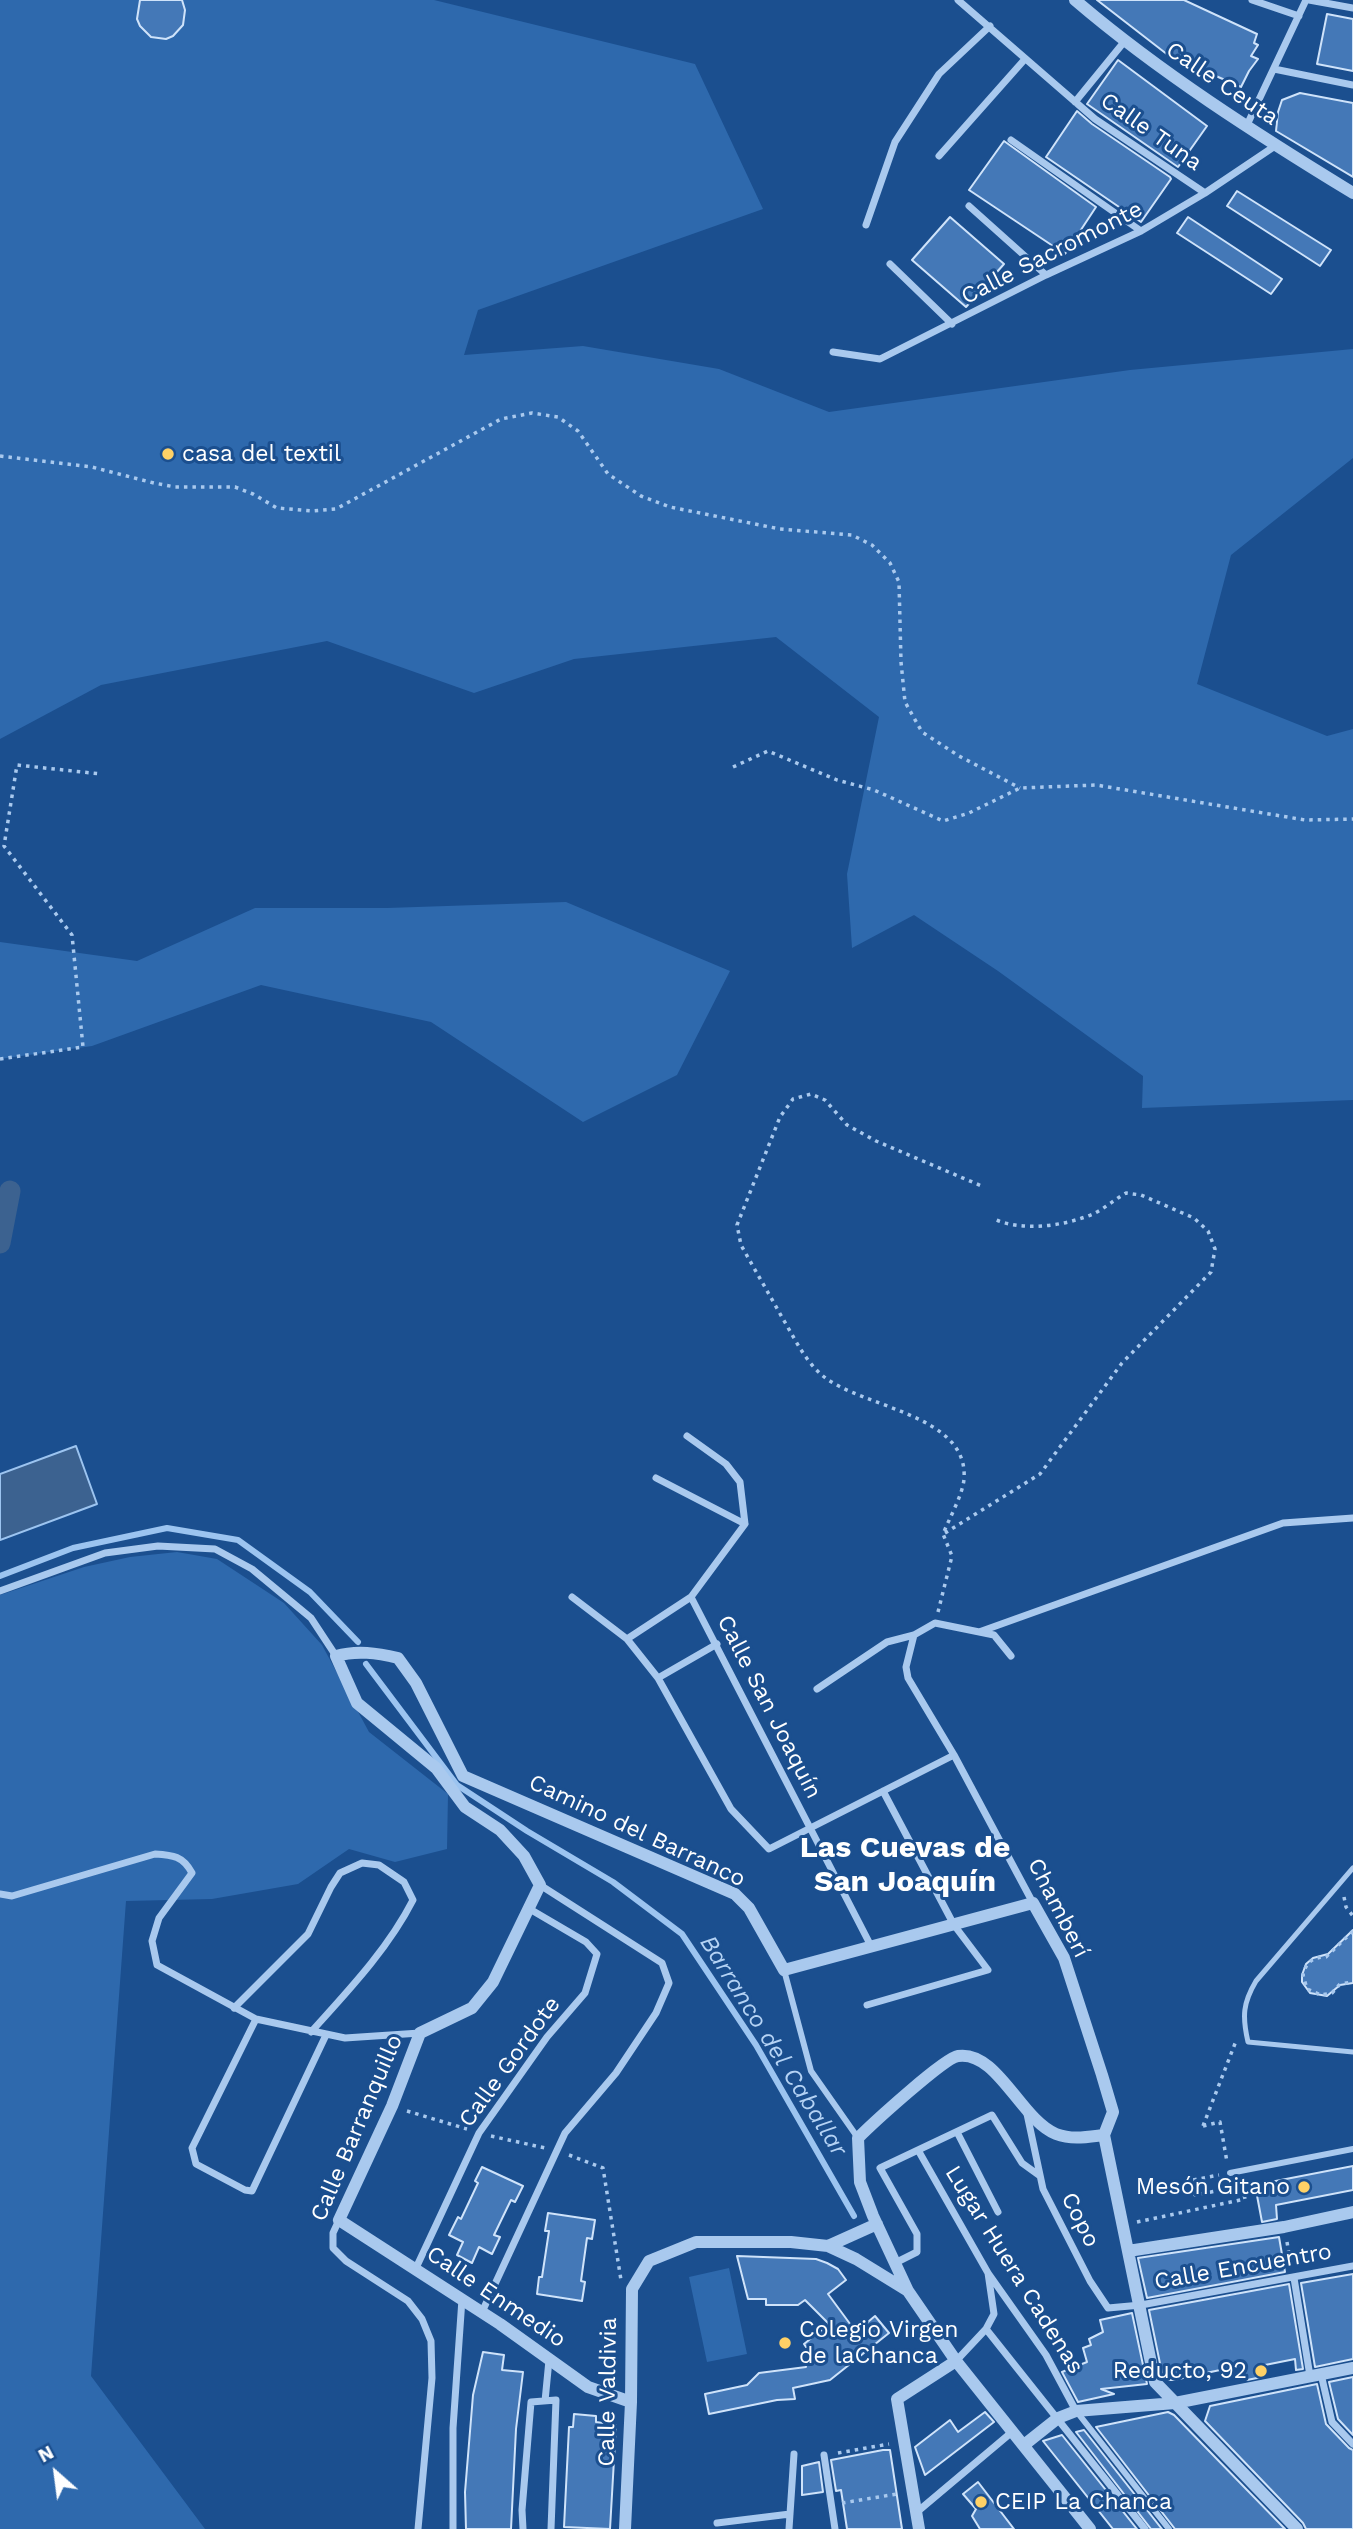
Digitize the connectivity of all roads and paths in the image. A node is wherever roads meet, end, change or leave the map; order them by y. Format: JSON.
{"nodes":[{"id":1,"x":958,"y":0,"type":"edge"},
{"id":2,"x":1074,"y":0,"type":"edge"},
{"id":3,"x":1252,"y":0,"type":"edge"},
{"id":4,"x":1308,"y":0,"type":"edge"},
{"id":5,"x":1353,"y":8,"type":"edge"},
{"id":6,"x":1298,"y":16,"type":"junction"},
{"id":7,"x":990,"y":26,"type":"junction"},
{"id":8,"x":1124,"y":42,"type":"junction"},
{"id":9,"x":1025,"y":59,"type":"junction"},
{"id":10,"x":1274,"y":69,"type":"junction"},
{"id":11,"x":1353,"y":85,"type":"edge"},
{"id":12,"x":1075,"y":102,"type":"junction"},
{"id":13,"x":1247,"y":125,"type":"junction"},
{"id":14,"x":1011,"y":140,"type":"dead end"},
{"id":15,"x":1275,"y":146,"type":"junction"},
{"id":16,"x":939,"y":156,"type":"dead end"},
{"id":17,"x":1205,"y":193,"type":"junction"},
{"id":18,"x":1353,"y":193,"type":"edge"},
{"id":19,"x":970,"y":206,"type":"dead end"},
{"id":20,"x":866,"y":225,"type":"dead end"},
{"id":21,"x":1141,"y":231,"type":"junction"},
{"id":22,"x":890,"y":264,"type":"dead end"},
{"id":23,"x":1046,"y":275,"type":"junction"},
{"id":24,"x":953,"y":324,"type":"junction"},
{"id":25,"x":833,"y":352,"type":"dead end"},
{"id":26,"x":0,"y":456,"type":"edge"},
{"id":27,"x":733,"y":767,"type":"dead end"},
{"id":28,"x":101,"y":774,"type":"dead end"},
{"id":29,"x":1020,"y":788,"type":"junction"},
{"id":30,"x":1353,"y":819,"type":"edge"},
{"id":31,"x":0,"y":1059,"type":"edge"},
{"id":32,"x":984,"y":1187,"type":"dead end"},
{"id":33,"x":995,"y":1219,"type":"dead end"},
{"id":34,"x":687,"y":1436,"type":"dead end"},
{"id":35,"x":656,"y":1478,"type":"dead end"},
{"id":36,"x":1353,"y":1518,"type":"edge"},
{"id":37,"x":745,"y":1524,"type":"junction"},
{"id":38,"x":943,"y":1534,"type":"junction"},
{"id":39,"x":0,"y":1591,"type":"edge"},
{"id":40,"x":572,"y":1597,"type":"dead end"},
{"id":41,"x":691,"y":1597,"type":"junction"},
{"id":42,"x":935,"y":1623,"type":"junction"},
{"id":43,"x":979,"y":1632,"type":"junction"},
{"id":44,"x":914,"y":1635,"type":"junction"},
{"id":45,"x":627,"y":1639,"type":"junction"},
{"id":46,"x":717,"y":1644,"type":"junction"},
{"id":47,"x":336,"y":1656,"type":"junction"},
{"id":48,"x":1012,"y":1656,"type":"dead end"},
{"id":49,"x":658,"y":1678,"type":"junction"},
{"id":50,"x":817,"y":1689,"type":"dead end"},
{"id":51,"x":954,"y":1755,"type":"junction"},
{"id":52,"x":883,"y":1791,"type":"junction"},
{"id":53,"x":810,"y":1829,"type":"junction"},
{"id":54,"x":1353,"y":1868,"type":"edge"},
{"id":55,"x":540,"y":1885,"type":"junction"},
{"id":56,"x":1344,"y":1893,"type":"dead end"},
{"id":57,"x":0,"y":1894,"type":"edge"},
{"id":58,"x":1033,"y":1903,"type":"junction"},
{"id":59,"x":528,"y":1908,"type":"junction"},
{"id":60,"x":1353,"y":1916,"type":"edge"},
{"id":61,"x":954,"y":1925,"type":"junction"},
{"id":62,"x":1353,"y":1931,"type":"edge"},
{"id":63,"x":871,"y":1946,"type":"junction"},
{"id":64,"x":784,"y":1970,"type":"junction"},
{"id":65,"x":1353,"y":1982,"type":"edge"},
{"id":66,"x":867,"y":2005,"type":"dead end"},
{"id":67,"x":234,"y":2008,"type":"junction"},
{"id":68,"x":256,"y":2019,"type":"junction"},
{"id":69,"x":311,"y":2032,"type":"junction"},
{"id":70,"x":420,"y":2033,"type":"junction"},
{"id":71,"x":326,"y":2035,"type":"junction"},
{"id":72,"x":1234,"y":2040,"type":"dead end"},
{"id":73,"x":1353,"y":2052,"type":"edge"},
{"id":74,"x":1026,"y":2112,"type":"junction"},
{"id":75,"x":957,"y":2132,"type":"junction"},
{"id":76,"x":1104,"y":2135,"type":"junction"},
{"id":77,"x":859,"y":2138,"type":"junction"},
{"id":78,"x":1353,"y":2149,"type":"edge"},
{"id":79,"x":918,"y":2150,"type":"junction"},
{"id":80,"x":558,"y":2151,"type":"junction"},
{"id":81,"x":1230,"y":2173,"type":"junction"},
{"id":82,"x":1040,"y":2176,"type":"junction"},
{"id":83,"x":998,"y":2212,"type":"dead end"},
{"id":84,"x":1353,"y":2212,"type":"edge"},
{"id":85,"x":340,"y":2220,"type":"junction"},
{"id":86,"x":877,"y":2224,"type":"junction"},
{"id":87,"x":1122,"y":2225,"type":"junction"},
{"id":88,"x":1284,"y":2227,"type":"junction"},
{"id":89,"x":828,"y":2246,"type":"junction"},
{"id":90,"x":1128,"y":2250,"type":"junction"},
{"id":91,"x":895,"y":2263,"type":"junction"},
{"id":92,"x":1353,"y":2266,"type":"edge"},
{"id":93,"x":416,"y":2268,"type":"junction"},
{"id":94,"x":988,"y":2273,"type":"junction"},
{"id":95,"x":620,"y":2278,"type":"dead end"},
{"id":96,"x":1294,"y":2278,"type":"junction"},
{"id":97,"x":908,"y":2291,"type":"junction"},
{"id":98,"x":462,"y":2298,"type":"junction"},
{"id":99,"x":1140,"y":2305,"type":"junction"},
{"id":100,"x":482,"y":2312,"type":"junction"},
{"id":101,"x":986,"y":2329,"type":"junction"},
{"id":102,"x":550,"y":2359,"type":"junction"},
{"id":103,"x":956,"y":2361,"type":"junction"},
{"id":104,"x":1353,"y":2368,"type":"edge"},
{"id":105,"x":1316,"y":2375,"type":"junction"},
{"id":106,"x":545,"y":2400,"type":"junction"},
{"id":107,"x":631,"y":2402,"type":"junction"},
{"id":108,"x":1175,"y":2403,"type":"junction"},
{"id":109,"x":1076,"y":2411,"type":"junction"},
{"id":110,"x":1058,"y":2418,"type":"junction"},
{"id":111,"x":1013,"y":2432,"type":"junction"},
{"id":112,"x":905,"y":2441,"type":"junction"},
{"id":113,"x":1353,"y":2444,"type":"edge"},
{"id":114,"x":1024,"y":2445,"type":"junction"},
{"id":115,"x":794,"y":2454,"type":"dead end"},
{"id":116,"x":824,"y":2455,"type":"joint"},
{"id":117,"x":913,"y":2492,"type":"junction"},
{"id":118,"x":831,"y":2504,"type":"junction"},
{"id":119,"x":916,"y":2512,"type":"junction"},
{"id":120,"x":790,"y":2514,"type":"junction"},
{"id":121,"x":717,"y":2523,"type":"dead end"},
{"id":122,"x":418,"y":2529,"type":"edge"},
{"id":123,"x":453,"y":2529,"type":"edge"},
{"id":124,"x":523,"y":2529,"type":"edge"},
{"id":125,"x":551,"y":2529,"type":"edge"},
{"id":126,"x":625,"y":2529,"type":"edge"},
{"id":127,"x":789,"y":2529,"type":"edge"},
{"id":128,"x":835,"y":2529,"type":"edge"},
{"id":129,"x":919,"y":2529,"type":"edge"},
{"id":130,"x":1090,"y":2529,"type":"edge"},
{"id":131,"x":1145,"y":2529,"type":"edge"},
{"id":132,"x":1169,"y":2529,"type":"edge"},
{"id":133,"x":1297,"y":2529,"type":"edge"}],
"edges":[{"from":1,"to":7,"type":"street","name":"Calle Tuna"},
{"from":2,"to":8,"type":"street","name":"Calle Ceuta"},
{"from":3,"to":6,"type":"street"},
{"from":4,"to":5,"type":"street"},
{"from":4,"to":6,"type":"street"},
{"from":6,"to":10,"type":"street"},
{"from":7,"to":9,"type":"street","name":"Calle Tuna"},
{"from":7,"to":20,"type":"street"},
{"from":8,"to":12,"type":"street"},
{"from":8,"to":13,"type":"street","name":"Calle Ceuta"},
{"from":9,"to":12,"type":"street","name":"Calle Tuna"},
{"from":9,"to":16,"type":"street"},
{"from":10,"to":11,"type":"street"},
{"from":10,"to":13,"type":"street"},
{"from":12,"to":17,"type":"street","name":"Calle Tuna"},
{"from":13,"to":15,"type":"street","name":"Calle Ceuta"},
{"from":14,"to":21,"type":"street"},
{"from":15,"to":17,"type":"street","name":"Calle Sacromonte"},
{"from":15,"to":18,"type":"street","name":"Calle Ceuta"},
{"from":17,"to":21,"type":"street","name":"Calle Sacromonte"},
{"from":19,"to":23,"type":"street"},
{"from":21,"to":23,"type":"street","name":"Calle Sacromonte"},
{"from":22,"to":24,"type":"street"},
{"from":23,"to":24,"type":"street","name":"Calle Sacromonte"},
{"from":24,"to":25,"type":"street","name":"Calle Sacromonte"},
{"from":26,"to":29,"type":"path"},
{"from":27,"to":29,"type":"path"},
{"from":28,"to":31,"type":"path"},
{"from":29,"to":30,"type":"path"},
{"from":32,"to":38,"type":"path"},
{"from":33,"to":38,"type":"path"},
{"from":34,"to":37,"type":"street"},
{"from":35,"to":37,"type":"street"},
{"from":36,"to":43,"type":"street"},
{"from":37,"to":41,"type":"street"},
{"from":38,"to":42,"type":"path"},
{"from":39,"to":47,"type":"street"},
{"from":40,"to":45,"type":"street"},
{"from":41,"to":45,"type":"street"},
{"from":41,"to":46,"type":"street","name":"Calle San Joaquín"},
{"from":42,"to":43,"type":"street"},
{"from":42,"to":44,"type":"street"},
{"from":43,"to":48,"type":"street"},
{"from":44,"to":50,"type":"street"},
{"from":44,"to":51,"type":"street","name":"Chamberí"},
{"from":45,"to":49,"type":"street"},
{"from":46,"to":49,"type":"street"},
{"from":46,"to":53,"type":"street","name":"Calle San Joaquín"},
{"from":47,"to":55,"type":"street"},
{"from":47,"to":64,"type":"street","name":"Camino del Barranco"},
{"from":49,"to":53,"type":"street"},
{"from":51,"to":52,"type":"street"},
{"from":51,"to":58,"type":"street","name":"Chamberí"},
{"from":52,"to":53,"type":"street"},
{"from":52,"to":61,"type":"street"},
{"from":53,"to":63,"type":"street","name":"Calle San Joaquín"},
{"from":54,"to":73,"type":"lane"},
{"from":55,"to":59,"type":"street"},
{"from":55,"to":80,"type":"street"},
{"from":56,"to":60,"type":"path"},
{"from":57,"to":67,"type":"street"},
{"from":58,"to":61,"type":"street"},
{"from":58,"to":76,"type":"street","name":"Chamberí"},
{"from":59,"to":70,"type":"street"},
{"from":59,"to":93,"type":"street","name":"Calle Gordote"},
{"from":61,"to":63,"type":"street"},
{"from":61,"to":66,"type":"street"},
{"from":62,"to":65,"type":"path"},
{"from":63,"to":64,"type":"street"},
{"from":64,"to":77,"type":"street"},
{"from":67,"to":68,"type":"street"},
{"from":67,"to":69,"type":"street"},
{"from":68,"to":69,"type":"street"},
{"from":68,"to":71,"type":"street"},
{"from":69,"to":71,"type":"street"},
{"from":70,"to":71,"type":"street"},
{"from":70,"to":85,"type":"street","name":"Calle Barranquillo"},
{"from":72,"to":81,"type":"path"},
{"from":74,"to":76,"type":"street"},
{"from":74,"to":77,"type":"street"},
{"from":74,"to":82,"type":"street","name":"Copo"},
{"from":75,"to":79,"type":"street"},
{"from":75,"to":82,"type":"street"},
{"from":75,"to":83,"type":"street"},
{"from":76,"to":87,"type":"street"},
{"from":77,"to":86,"type":"street"},
{"from":78,"to":81,"type":"street"},
{"from":79,"to":91,"type":"street"},
{"from":79,"to":94,"type":"street","name":"Lugar Huera Cadenas"},
{"from":80,"to":95,"type":"path"},
{"from":80,"to":100,"type":"street"},
{"from":81,"to":87,"type":"path"},
{"from":82,"to":99,"type":"street","name":"Copo"},
{"from":84,"to":88,"type":"street"},
{"from":85,"to":93,"type":"street","name":"Calle Enmedio"},
{"from":85,"to":122,"type":"street","name":"Calle Barranquillo"},
{"from":86,"to":89,"type":"street"},
{"from":86,"to":91,"type":"street"},
{"from":87,"to":90,"type":"street"},
{"from":88,"to":90,"type":"street"},
{"from":88,"to":96,"type":"path"},
{"from":89,"to":97,"type":"street"},
{"from":89,"to":107,"type":"street","name":"Calle Valdivia"},
{"from":90,"to":99,"type":"street"},
{"from":91,"to":97,"type":"street"},
{"from":92,"to":96,"type":"street","name":"Calle Encuentro"},
{"from":93,"to":98,"type":"street","name":"Calle Enmedio"},
{"from":94,"to":101,"type":"street"},
{"from":94,"to":109,"type":"street","name":"Lugar Huera Cadenas"},
{"from":96,"to":99,"type":"street","name":"Calle Encuentro"},
{"from":96,"to":105,"type":"street"},
{"from":97,"to":103,"type":"street"},
{"from":98,"to":100,"type":"street","name":"Calle Enmedio"},
{"from":98,"to":123,"type":"street"},
{"from":99,"to":108,"type":"street"},
{"from":100,"to":102,"type":"street","name":"Calle Enmedio"},
{"from":101,"to":103,"type":"street"},
{"from":101,"to":110,"type":"street"},
{"from":102,"to":106,"type":"street"},
{"from":102,"to":107,"type":"street","name":"Calle Enmedio"},
{"from":103,"to":111,"type":"street"},
{"from":103,"to":112,"type":"street"},
{"from":104,"to":105,"type":"street"},
{"from":105,"to":108,"type":"street"},
{"from":105,"to":113,"type":"street"},
{"from":106,"to":124,"type":"street"},
{"from":106,"to":125,"type":"street"},
{"from":107,"to":126,"type":"street","name":"Calle Valdivia"},
{"from":108,"to":109,"type":"street"},
{"from":108,"to":133,"type":"street"},
{"from":109,"to":110,"type":"street"},
{"from":109,"to":132,"type":"street"},
{"from":110,"to":114,"type":"street"},
{"from":110,"to":131,"type":"street"},
{"from":111,"to":114,"type":"street"},
{"from":111,"to":119,"type":"street"},
{"from":112,"to":116,"type":"path"},
{"from":112,"to":117,"type":"street"},
{"from":114,"to":130,"type":"street"},
{"from":115,"to":120,"type":"street"},
{"from":116,"to":118,"type":"street"},
{"from":117,"to":118,"type":"path"},
{"from":117,"to":119,"type":"street"},
{"from":118,"to":128,"type":"street"},
{"from":119,"to":129,"type":"street"},
{"from":120,"to":121,"type":"street"},
{"from":120,"to":127,"type":"street"}]}
